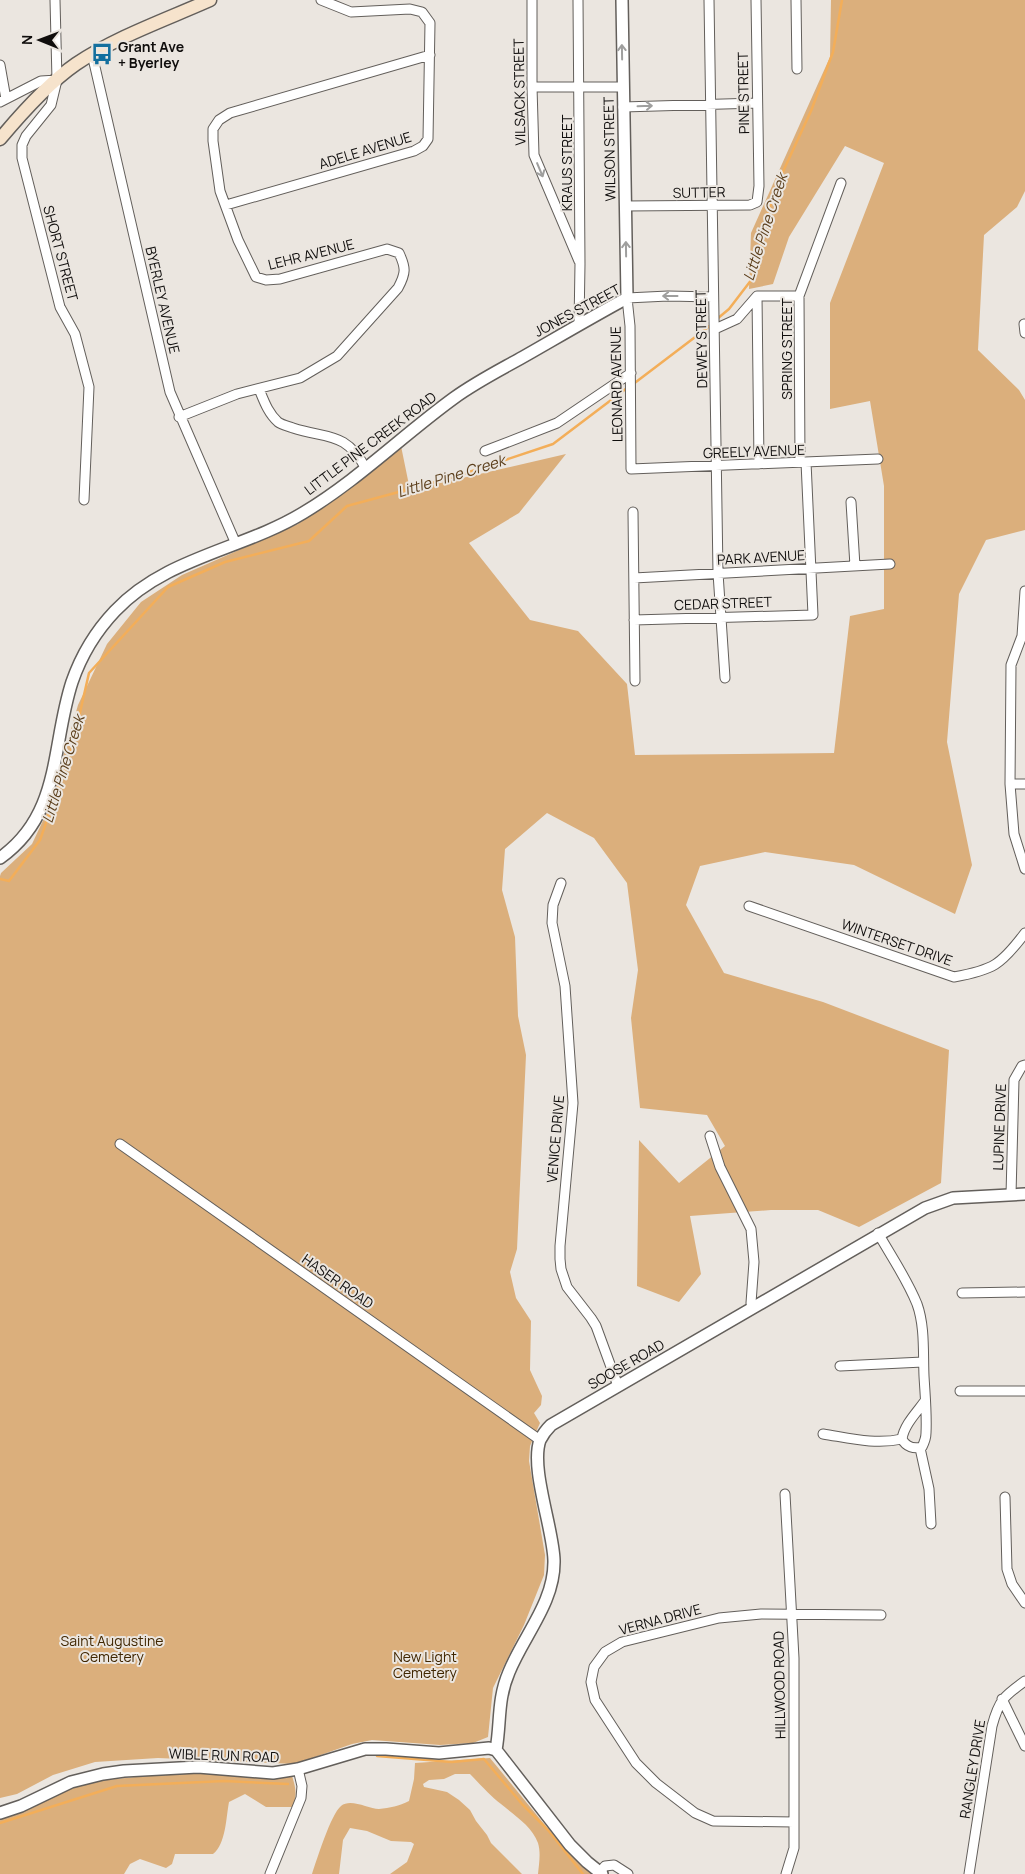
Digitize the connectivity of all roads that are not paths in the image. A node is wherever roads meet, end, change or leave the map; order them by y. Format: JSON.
{"nodes":[{"id":1,"x":55,"y":0,"type":"edge"},
{"id":2,"x":320,"y":0,"type":"edge"},
{"id":3,"x":532,"y":0,"type":"edge"},
{"id":4,"x":578,"y":0,"type":"edge"},
{"id":5,"x":622,"y":0,"type":"edge"},
{"id":6,"x":709,"y":0,"type":"edge"},
{"id":7,"x":756,"y":0,"type":"edge"},
{"id":8,"x":796,"y":0,"type":"edge"},
{"id":9,"x":204,"y":1,"type":"edge"},
{"id":10,"x":92,"y":54,"type":"junction"},
{"id":11,"x":430,"y":55,"type":"junction"},
{"id":12,"x":0,"y":65,"type":"edge"},
{"id":13,"x":797,"y":69,"type":"dead end"},
{"id":14,"x":57,"y":80,"type":"junction"},
{"id":15,"x":623,"y":86,"type":"junction"},
{"id":16,"x":532,"y":87,"type":"junction"},
{"id":17,"x":579,"y":88,"type":"junction"},
{"id":18,"x":3,"y":101,"type":"edge"},
{"id":19,"x":757,"y":102,"type":"junction"},
{"id":20,"x":710,"y":103,"type":"junction"},
{"id":21,"x":623,"y":107,"type":"junction"},
{"id":22,"x":0,"y":139,"type":"edge"},
{"id":23,"x":841,"y":184,"type":"dead end"},
{"id":24,"x":759,"y":186,"type":"joint"},
{"id":25,"x":226,"y":205,"type":"junction"},
{"id":26,"x":625,"y":206,"type":"junction"},
{"id":27,"x":713,"y":206,"type":"junction"},
{"id":28,"x":580,"y":264,"type":"junction"},
{"id":29,"x":757,"y":296,"type":"junction"},
{"id":30,"x":799,"y":296,"type":"junction"},
{"id":31,"x":713,"y":297,"type":"junction"},
{"id":32,"x":627,"y":298,"type":"junction"},
{"id":33,"x":579,"y":325,"type":"junction"},
{"id":34,"x":715,"y":329,"type":"junction"},
{"id":35,"x":491,"y":375,"type":"joint"},
{"id":36,"x":631,"y":377,"type":"junction"},
{"id":37,"x":259,"y":389,"type":"junction"},
{"id":38,"x":179,"y":417,"type":"junction"},
{"id":39,"x":485,"y":452,"type":"dead end"},
{"id":40,"x":878,"y":459,"type":"dead end"},
{"id":41,"x":803,"y":462,"type":"junction"},
{"id":42,"x":759,"y":464,"type":"junction"},
{"id":43,"x":717,"y":466,"type":"junction"},
{"id":44,"x":366,"y":469,"type":"junction"},
{"id":45,"x":631,"y":469,"type":"joint"},
{"id":46,"x":84,"y":500,"type":"dead end"},
{"id":47,"x":851,"y":502,"type":"dead end"},
{"id":48,"x":633,"y":512,"type":"dead end"},
{"id":49,"x":236,"y":544,"type":"junction"},
{"id":50,"x":890,"y":564,"type":"dead end"},
{"id":51,"x":855,"y":566,"type":"junction"},
{"id":52,"x":810,"y":568,"type":"junction"},
{"id":53,"x":718,"y":573,"type":"junction"},
{"id":54,"x":634,"y":578,"type":"junction"},
{"id":55,"x":1025,"y":591,"type":"edge"},
{"id":56,"x":813,"y":615,"type":"joint"},
{"id":57,"x":722,"y":617,"type":"junction"},
{"id":58,"x":634,"y":620,"type":"junction"},
{"id":59,"x":1023,"y":636,"type":"edge"},
{"id":60,"x":725,"y":678,"type":"dead end"},
{"id":61,"x":635,"y":681,"type":"dead end"},
{"id":62,"x":1010,"y":784,"type":"junction"},
{"id":63,"x":1025,"y":784,"type":"edge"},
{"id":64,"x":0,"y":858,"type":"edge"},
{"id":65,"x":1025,"y":869,"type":"edge"},
{"id":66,"x":561,"y":883,"type":"dead end"},
{"id":67,"x":749,"y":906,"type":"dead end"},
{"id":68,"x":1025,"y":933,"type":"edge"},
{"id":69,"x":1025,"y":1065,"type":"edge"},
{"id":70,"x":710,"y":1136,"type":"dead end"},
{"id":71,"x":120,"y":1144,"type":"dead end"},
{"id":72,"x":1011,"y":1194,"type":"junction"},
{"id":73,"x":1025,"y":1194,"type":"edge"},
{"id":74,"x":878,"y":1234,"type":"junction"},
{"id":75,"x":1025,"y":1292,"type":"edge"},
{"id":76,"x":962,"y":1293,"type":"dead end"},
{"id":77,"x":753,"y":1307,"type":"junction"},
{"id":78,"x":923,"y":1362,"type":"junction"},
{"id":79,"x":840,"y":1366,"type":"dead end"},
{"id":80,"x":618,"y":1386,"type":"junction"},
{"id":81,"x":960,"y":1391,"type":"dead end"},
{"id":82,"x":1025,"y":1391,"type":"edge"},
{"id":83,"x":925,"y":1400,"type":"junction"},
{"id":84,"x":823,"y":1434,"type":"dead end"},
{"id":85,"x":902,"y":1439,"type":"junction"},
{"id":86,"x":540,"y":1440,"type":"junction"},
{"id":87,"x":920,"y":1448,"type":"junction"},
{"id":88,"x":784,"y":1494,"type":"dead end"},
{"id":89,"x":1005,"y":1498,"type":"dead end"},
{"id":90,"x":931,"y":1524,"type":"dead end"},
{"id":91,"x":1025,"y":1603,"type":"edge"},
{"id":92,"x":881,"y":1615,"type":"dead end"},
{"id":93,"x":791,"y":1616,"type":"junction"},
{"id":94,"x":1025,"y":1681,"type":"edge"},
{"id":95,"x":1002,"y":1699,"type":"junction"},
{"id":96,"x":1025,"y":1746,"type":"edge"},
{"id":97,"x":496,"y":1750,"type":"junction"},
{"id":98,"x":298,"y":1769,"type":"junction"},
{"id":99,"x":0,"y":1813,"type":"edge"},
{"id":100,"x":794,"y":1822,"type":"junction"},
{"id":101,"x":601,"y":1873,"type":"edge"},
{"id":102,"x":270,"y":1874,"type":"edge"},
{"id":103,"x":628,"y":1874,"type":"edge"},
{"id":104,"x":786,"y":1874,"type":"edge"},
{"id":105,"x":970,"y":1874,"type":"edge"}],
"edges":[{"from":1,"to":14,"type":"street","name":"SHORT STREET"},
{"from":2,"to":11,"type":"street"},
{"from":3,"to":16,"type":"street","name":"VILSACK STREET"},
{"from":4,"to":17,"type":"street","name":"KRAUS STREET"},
{"from":15,"to":5,"type":"street","name":"WILSON STREET","one_way":true},
{"from":6,"to":20,"type":"street","name":"DEWEY STREET"},
{"from":7,"to":19,"type":"street","name":"PINE STREET"},
{"from":8,"to":13,"type":"street"},
{"from":9,"to":10,"type":"main road"},
{"from":10,"to":14,"type":"main road"},
{"from":10,"to":38,"type":"street","name":"BYERLEY AVENUE"},
{"from":11,"to":25,"type":"street","name":"ADELE AVENUE"},
{"from":11,"to":25,"type":"street","name":"LEHR AVENUE"},
{"from":12,"to":18,"type":"street"},
{"from":14,"to":18,"type":"street"},
{"from":14,"to":22,"type":"main road"},
{"from":14,"to":46,"type":"street","name":"SHORT STREET"},
{"from":15,"to":17,"type":"street"},
{"from":15,"to":21,"type":"street","name":"WILSON STREET"},
{"from":16,"to":17,"type":"street"},
{"from":16,"to":28,"type":"street","name":"VILSACK STREET","one_way":true},
{"from":17,"to":28,"type":"street","name":"KRAUS STREET"},
{"from":19,"to":20,"type":"street"},
{"from":19,"to":24,"type":"street","name":"PINE STREET"},
{"from":21,"to":20,"type":"street","one_way":true},
{"from":20,"to":27,"type":"street","name":"DEWEY STREET"},
{"from":21,"to":26,"type":"street","name":"WILSON STREET"},
{"from":23,"to":30,"type":"street","name":"SPRING STREET"},
{"from":24,"to":27,"type":"street","name":"SUTTER"},
{"from":25,"to":37,"type":"street","name":"LEHR AVENUE"},
{"from":26,"to":27,"type":"street","name":"SUTTER"},
{"from":32,"to":26,"type":"street","name":"WILSON STREET","one_way":true},
{"from":27,"to":31,"type":"street","name":"DEWEY STREET"},
{"from":28,"to":33,"type":"street","name":"KRAUS STREET"},
{"from":29,"to":30,"type":"street"},
{"from":29,"to":34,"type":"street"},
{"from":29,"to":42,"type":"street"},
{"from":30,"to":41,"type":"street","name":"SPRING STREET"},
{"from":31,"to":32,"type":"street","name":"JONES STREET","one_way":true},
{"from":31,"to":34,"type":"street","name":"DEWEY STREET"},
{"from":32,"to":33,"type":"street","name":"JONES STREET"},
{"from":32,"to":36,"type":"street","name":"LEONARD AVENUE"},
{"from":33,"to":35,"type":"street","name":"JONES STREET"},
{"from":34,"to":43,"type":"street","name":"DEWEY STREET"},
{"from":35,"to":44,"type":"street","name":"LITTLE PINE CREEK ROAD"},
{"from":36,"to":39,"type":"street"},
{"from":36,"to":45,"type":"street","name":"LEONARD AVENUE"},
{"from":37,"to":38,"type":"street","name":"LEHR AVENUE"},
{"from":37,"to":44,"type":"street"},
{"from":38,"to":49,"type":"street","name":"BYERLEY AVENUE"},
{"from":40,"to":41,"type":"street","name":"GREELY AVENUE"},
{"from":41,"to":42,"type":"street","name":"GREELY AVENUE"},
{"from":41,"to":52,"type":"street","name":"SPRING STREET"},
{"from":42,"to":43,"type":"street","name":"GREELY AVENUE"},
{"from":43,"to":45,"type":"street","name":"GREELY AVENUE"},
{"from":43,"to":53,"type":"street","name":"DEWEY STREET"},
{"from":44,"to":49,"type":"street","name":"LITTLE PINE CREEK ROAD"},
{"from":47,"to":51,"type":"street"},
{"from":48,"to":54,"type":"street"},
{"from":49,"to":64,"type":"street","name":"LITTLE PINE CREEK ROAD"},
{"from":50,"to":51,"type":"street","name":"PARK AVENUE"},
{"from":51,"to":52,"type":"street","name":"PARK AVENUE"},
{"from":52,"to":53,"type":"street","name":"PARK AVENUE"},
{"from":52,"to":56,"type":"street","name":"SPRING STREET"},
{"from":53,"to":54,"type":"street","name":"PARK AVENUE"},
{"from":53,"to":57,"type":"street","name":"DEWEY STREET"},
{"from":54,"to":58,"type":"street"},
{"from":55,"to":59,"type":"street"},
{"from":56,"to":57,"type":"street","name":"CEDAR STREET"},
{"from":57,"to":58,"type":"street","name":"CEDAR STREET"},
{"from":57,"to":60,"type":"street","name":"DEWEY STREET"},
{"from":58,"to":61,"type":"street"},
{"from":59,"to":62,"type":"street"},
{"from":62,"to":63,"type":"street"},
{"from":62,"to":65,"type":"street"},
{"from":66,"to":80,"type":"street","name":"VENICE DRIVE"},
{"from":67,"to":68,"type":"street","name":"WINTERSET DRIVE"},
{"from":69,"to":72,"type":"street","name":"LUPINE DRIVE"},
{"from":70,"to":77,"type":"street"},
{"from":71,"to":86,"type":"street","name":"HASER ROAD"},
{"from":72,"to":73,"type":"street","name":"SOOSE ROAD"},
{"from":72,"to":74,"type":"street","name":"SOOSE ROAD"},
{"from":74,"to":77,"type":"street","name":"SOOSE ROAD"},
{"from":74,"to":78,"type":"street"},
{"from":75,"to":76,"type":"street"},
{"from":77,"to":80,"type":"street","name":"SOOSE ROAD"},
{"from":78,"to":79,"type":"street"},
{"from":78,"to":83,"type":"street"},
{"from":80,"to":86,"type":"street","name":"SOOSE ROAD"},
{"from":81,"to":82,"type":"street"},
{"from":83,"to":85,"type":"street"},
{"from":83,"to":87,"type":"street"},
{"from":84,"to":85,"type":"street"},
{"from":85,"to":87,"type":"street"},
{"from":86,"to":97,"type":"street"},
{"from":87,"to":90,"type":"street"},
{"from":88,"to":93,"type":"street","name":"HILLWOOD ROAD"},
{"from":89,"to":91,"type":"street"},
{"from":92,"to":93,"type":"street","name":"VERNA DRIVE"},
{"from":93,"to":100,"type":"street","name":"HILLWOOD ROAD"},
{"from":93,"to":100,"type":"street","name":"VERNA DRIVE"},
{"from":94,"to":95,"type":"street"},
{"from":95,"to":96,"type":"street"},
{"from":95,"to":105,"type":"street","name":"RANGLEY DRIVE"},
{"from":97,"to":98,"type":"street","name":"WIBLE RUN ROAD"},
{"from":97,"to":101,"type":"street"},
{"from":98,"to":99,"type":"street","name":"WIBLE RUN ROAD"},
{"from":98,"to":102,"type":"street"},
{"from":100,"to":104,"type":"street","name":"HILLWOOD ROAD"},
{"from":101,"to":103,"type":"street"}]}
